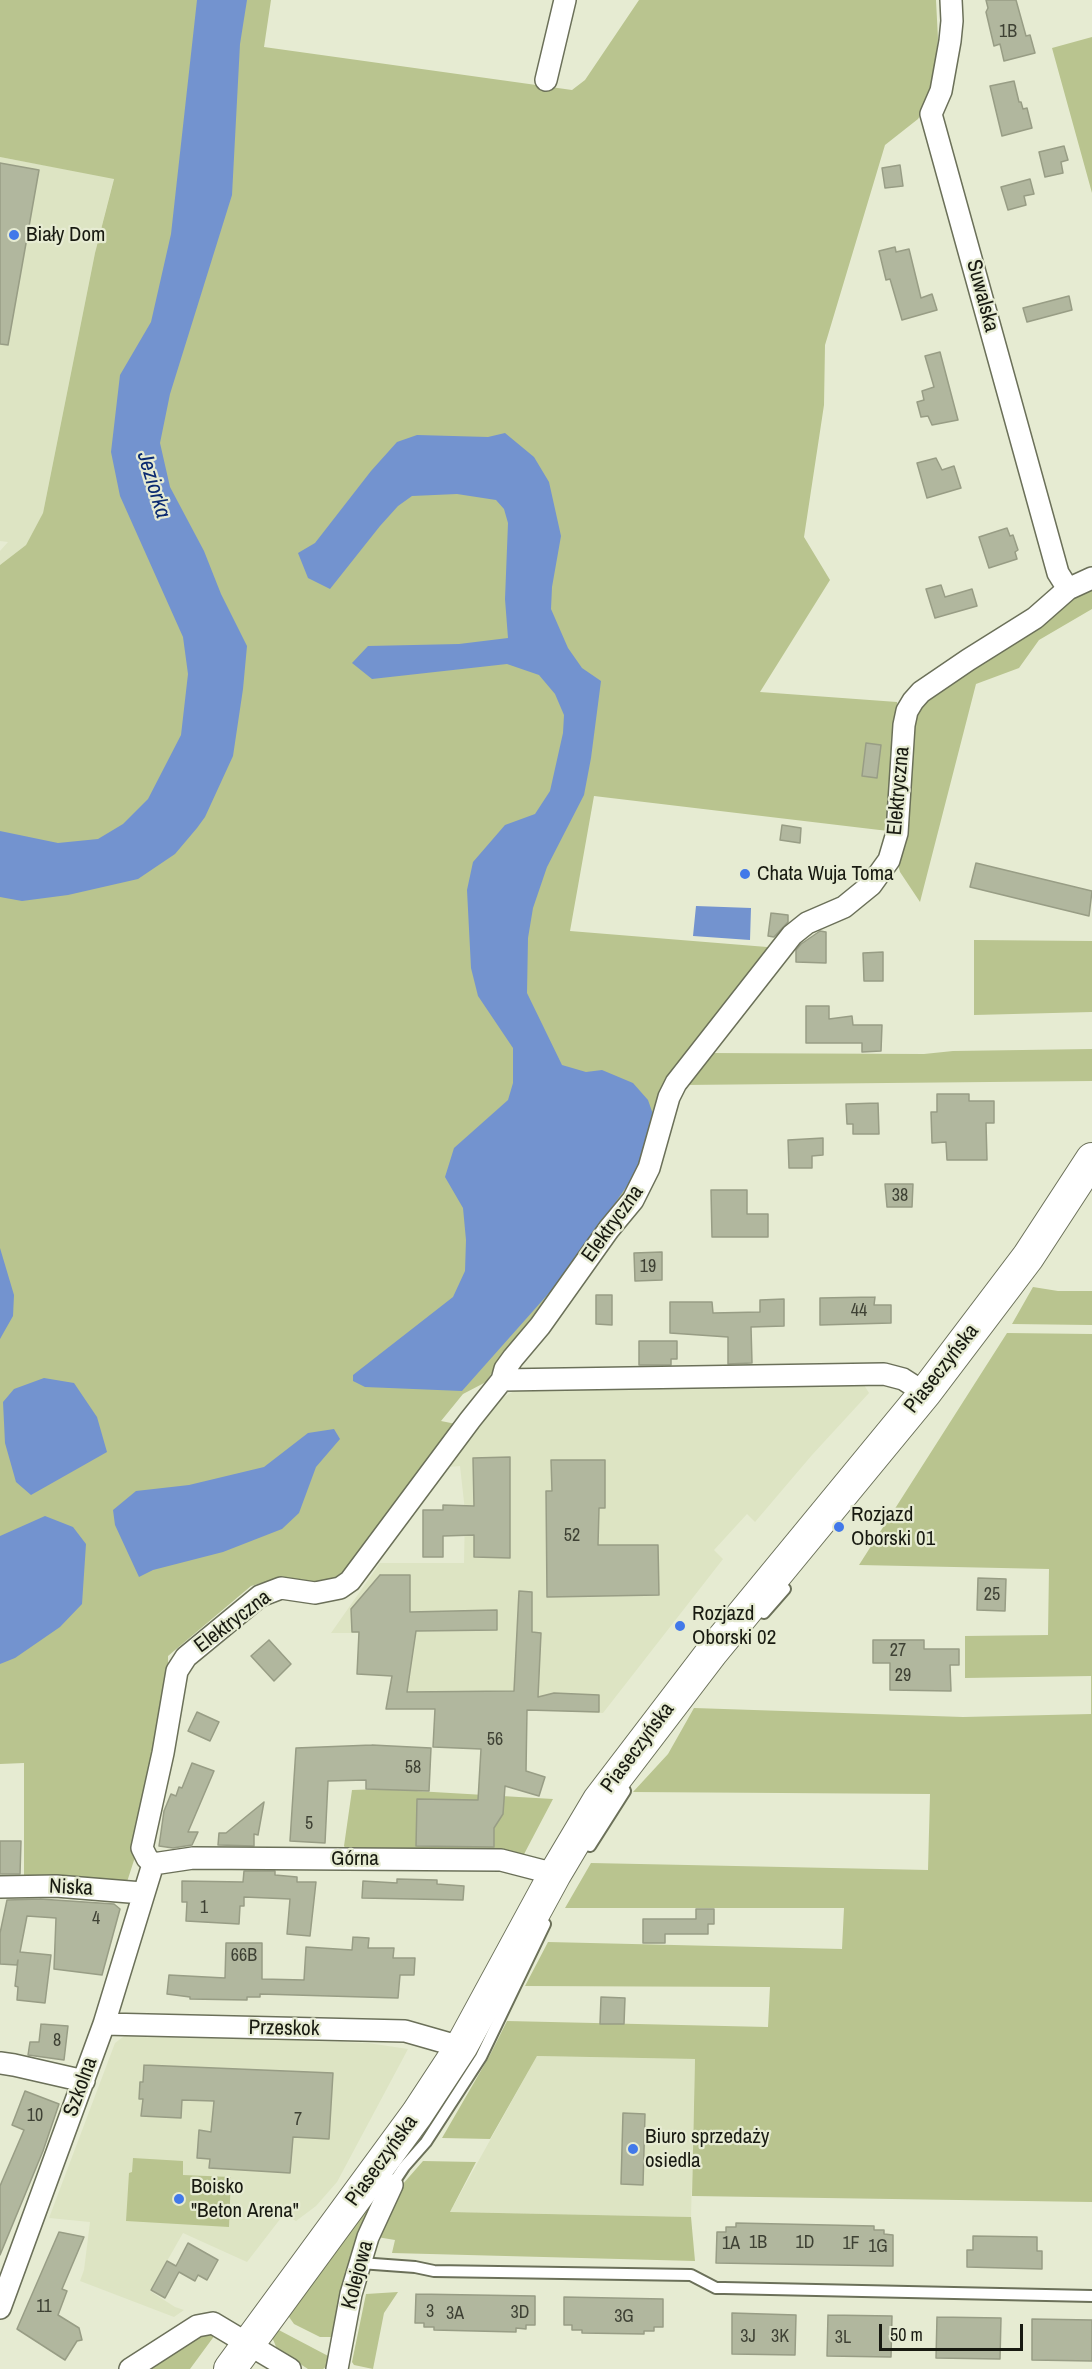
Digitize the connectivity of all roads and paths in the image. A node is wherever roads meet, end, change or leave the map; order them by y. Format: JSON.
{"nodes":[{"id":1,"x":565,"y":0,"type":"edge"},
{"id":2,"x":951,"y":0,"type":"edge"},
{"id":3,"x":546,"y":80,"type":"dead end"},
{"id":4,"x":1092,"y":578,"type":"edge"},
{"id":5,"x":1068,"y":589,"type":"junction"},
{"id":6,"x":1092,"y":1160,"type":"edge"},
{"id":7,"x":502,"y":1380,"type":"junction"},
{"id":8,"x":925,"y":1393,"type":"junction"},
{"id":9,"x":785,"y":1588,"type":"dead end"},
{"id":10,"x":755,"y":1623,"type":"dead end"},
{"id":11,"x":695,"y":1693,"type":"dead end"},
{"id":12,"x":675,"y":1720,"type":"dead end"},
{"id":13,"x":629,"y":1783,"type":"dead end"},
{"id":14,"x":582,"y":1859,"type":"dead end"},
{"id":15,"x":153,"y":1864,"type":"junction"},
{"id":16,"x":555,"y":1874,"type":"junction"},
{"id":17,"x":0,"y":1887,"type":"edge"},
{"id":18,"x":142,"y":1893,"type":"junction"},
{"id":19,"x":548,"y":1918,"type":"dead end"},
{"id":20,"x":104,"y":2024,"type":"junction"},
{"id":21,"x":461,"y":2047,"type":"junction"},
{"id":22,"x":0,"y":2063,"type":"edge"},
{"id":23,"x":84,"y":2081,"type":"junction"},
{"id":24,"x":392,"y":2185,"type":"joint"},
{"id":25,"x":360,"y":2263,"type":"junction"},
{"id":26,"x":1092,"y":2296,"type":"edge"},
{"id":27,"x":0,"y":2308,"type":"edge"},
{"id":28,"x":249,"y":2343,"type":"junction"},
{"id":29,"x":130,"y":2369,"type":"edge"},
{"id":30,"x":230,"y":2369,"type":"edge"},
{"id":31,"x":290,"y":2369,"type":"edge"},
{"id":32,"x":337,"y":2369,"type":"edge"}],
"edges":[{"from":1,"to":3,"type":"street"},
{"from":2,"to":5,"type":"street","name":"Suwalska"},
{"from":4,"to":5,"type":"street","name":"Elektryczna"},
{"from":5,"to":7,"type":"street","name":"Elektryczna"},
{"from":6,"to":8,"type":"main road","name":"Piaseczyńska"},
{"from":7,"to":8,"type":"street"},
{"from":7,"to":15,"type":"street","name":"Elektryczna"},
{"from":8,"to":16,"type":"main road","name":"Piaseczyńska"},
{"from":9,"to":10,"type":"lane"},
{"from":11,"to":12,"type":"lane"},
{"from":13,"to":14,"type":"lane"},
{"from":15,"to":16,"type":"street","name":"Górna"},
{"from":15,"to":18,"type":"street","name":"Szkolna"},
{"from":16,"to":21,"type":"main road","name":"Piaseczyńska"},
{"from":17,"to":18,"type":"street","name":"Niska"},
{"from":18,"to":20,"type":"street","name":"Szkolna"},
{"from":19,"to":24,"type":"lane"},
{"from":20,"to":21,"type":"street","name":"Przeskok"},
{"from":20,"to":23,"type":"street","name":"Szkolna"},
{"from":21,"to":28,"type":"main road","name":"Piaseczyńska"},
{"from":22,"to":23,"type":"street"},
{"from":23,"to":27,"type":"street","name":"Szkolna"},
{"from":24,"to":25,"type":"street","name":"Kolejowa"},
{"from":25,"to":26,"type":"lane"},
{"from":25,"to":32,"type":"street","name":"Kolejowa"},
{"from":28,"to":29,"type":"street"},
{"from":28,"to":30,"type":"main road","name":"Piaseczyńska"},
{"from":28,"to":31,"type":"street"}]}
